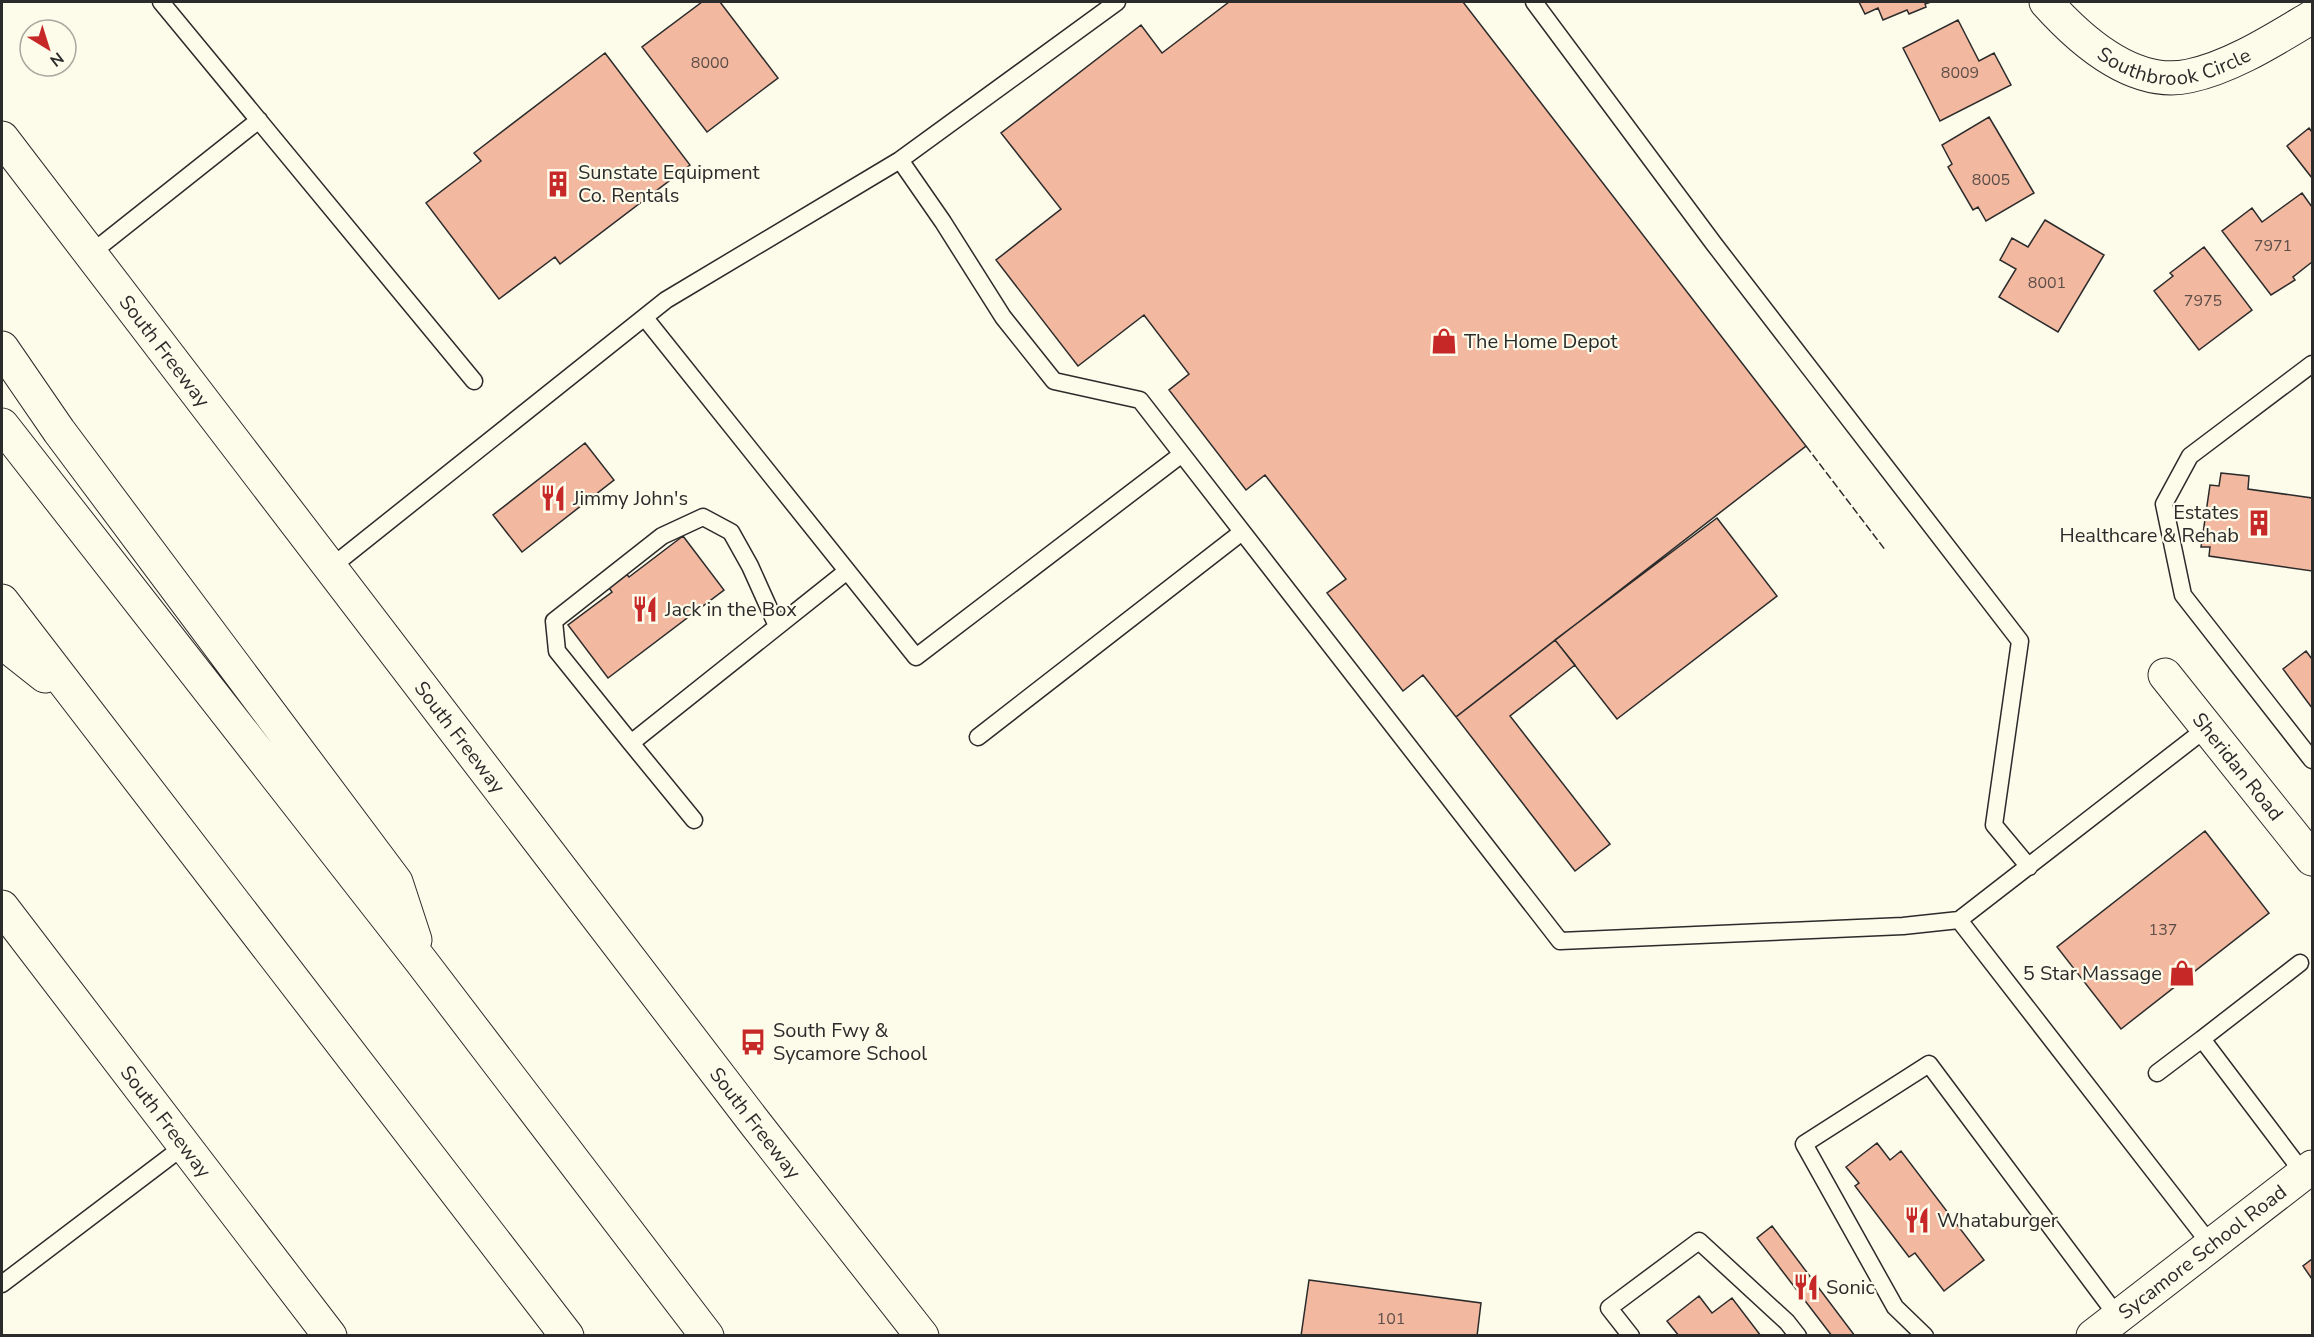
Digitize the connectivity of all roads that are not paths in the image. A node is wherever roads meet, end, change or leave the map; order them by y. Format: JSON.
{"nodes":[{"id":1,"x":161,"y":2,"type":"edge"},
{"id":2,"x":1117,"y":2,"type":"edge"},
{"id":3,"x":1534,"y":2,"type":"edge"},
{"id":4,"x":2046,"y":2,"type":"edge"},
{"id":5,"x":2313,"y":17,"type":"edge"},
{"id":6,"x":259,"y":120,"type":"junction"},
{"id":7,"x":2,"y":138,"type":"edge"},
{"id":8,"x":900,"y":160,"type":"junction"},
{"id":9,"x":90,"y":254,"type":"junction"},
{"id":10,"x":645,"y":318,"type":"junction"},
{"id":11,"x":2,"y":348,"type":"edge"},
{"id":12,"x":2313,"y":364,"type":"edge"},
{"id":13,"x":474,"y":381,"type":"dead end"},
{"id":14,"x":2,"y":425,"type":"edge"},
{"id":15,"x":1182,"y":454,"type":"junction"},
{"id":16,"x":1242,"y":532,"type":"junction"},
{"id":17,"x":330,"y":568,"type":"junction"},
{"id":18,"x":847,"y":571,"type":"junction"},
{"id":19,"x":2,"y":601,"type":"edge"},
{"id":20,"x":777,"y":626,"type":"junction"},
{"id":21,"x":2,"y":642,"type":"edge"},
{"id":22,"x":2165,"y":675,"type":"dead end"},
{"id":23,"x":84,"y":707,"type":"junction"},
{"id":24,"x":2208,"y":727,"type":"junction"},
{"id":25,"x":978,"y":736,"type":"dead end"},
{"id":26,"x":631,"y":743,"type":"junction"},
{"id":27,"x":2313,"y":760,"type":"edge"},
{"id":28,"x":694,"y":820,"type":"dead end"},
{"id":29,"x":2313,"y":859,"type":"edge"},
{"id":30,"x":2029,"y":867,"type":"junction"},
{"id":31,"x":2,"y":907,"type":"edge"},
{"id":32,"x":1959,"y":920,"type":"junction"},
{"id":33,"x":422,"y":962,"type":"junction"},
{"id":34,"x":2300,"y":963,"type":"dead end"},
{"id":35,"x":2202,"y":1039,"type":"junction"},
{"id":36,"x":2157,"y":1073,"type":"dead end"},
{"id":37,"x":184,"y":1146,"type":"junction"},
{"id":38,"x":2308,"y":1170,"type":"edge"},
{"id":39,"x":2211,"y":1245,"type":"junction"},
{"id":40,"x":2,"y":1284,"type":"edge"},
{"id":41,"x":2105,"y":1326,"type":"edge"},
{"id":42,"x":330,"y":1335,"type":"edge"},
{"id":43,"x":567,"y":1335,"type":"edge"},
{"id":44,"x":707,"y":1335,"type":"edge"},
{"id":45,"x":922,"y":1335,"type":"edge"},
{"id":46,"x":1631,"y":1335,"type":"edge"},
{"id":47,"x":1798,"y":1335,"type":"edge"},
{"id":48,"x":1925,"y":1335,"type":"edge"}],
"edges":[{"from":1,"to":6,"type":"lane"},
{"from":2,"to":8,"type":"lane"},
{"from":3,"to":30,"type":"lane"},
{"from":4,"to":5,"type":"main road","name":"Southbrook Circle"},
{"from":6,"to":9,"type":"lane"},
{"from":6,"to":13,"type":"lane"},
{"from":7,"to":9,"type":"main road","name":"South Freeway"},
{"from":8,"to":10,"type":"lane"},
{"from":8,"to":15,"type":"lane"},
{"from":9,"to":17,"type":"main road","name":"South Freeway"},
{"from":10,"to":17,"type":"lane"},
{"from":10,"to":18,"type":"lane"},
{"from":11,"to":33,"type":"main road"},
{"from":12,"to":27,"type":"lane"},
{"from":14,"to":33,"type":"main road"},
{"from":15,"to":16,"type":"lane"},
{"from":15,"to":18,"type":"lane"},
{"from":16,"to":25,"type":"lane"},
{"from":16,"to":32,"type":"lane"},
{"from":17,"to":45,"type":"main road","name":"South Freeway"},
{"from":18,"to":20,"type":"lane"},
{"from":19,"to":23,"type":"main road"},
{"from":20,"to":26,"type":"lane"},
{"from":20,"to":26,"type":"lane"},
{"from":21,"to":23,"type":"main road"},
{"from":22,"to":24,"type":"main road","name":"Sheridan Road"},
{"from":23,"to":43,"type":"main road"},
{"from":24,"to":29,"type":"main road","name":"Sheridan Road"},
{"from":24,"to":30,"type":"lane"},
{"from":26,"to":28,"type":"lane"},
{"from":30,"to":32,"type":"lane"},
{"from":31,"to":37,"type":"main road","name":"South Freeway"},
{"from":32,"to":39,"type":"lane"},
{"from":33,"to":44,"type":"main road"},
{"from":34,"to":35,"type":"lane"},
{"from":35,"to":36,"type":"lane"},
{"from":35,"to":38,"type":"lane"},
{"from":37,"to":40,"type":"lane"},
{"from":37,"to":42,"type":"main road","name":"South Freeway"},
{"from":38,"to":39,"type":"main road","name":"Sycamore School Road"},
{"from":39,"to":41,"type":"main road","name":"Sycamore School Road"},
{"from":41,"to":48,"type":"lane"},
{"from":46,"to":47,"type":"lane"}]}
